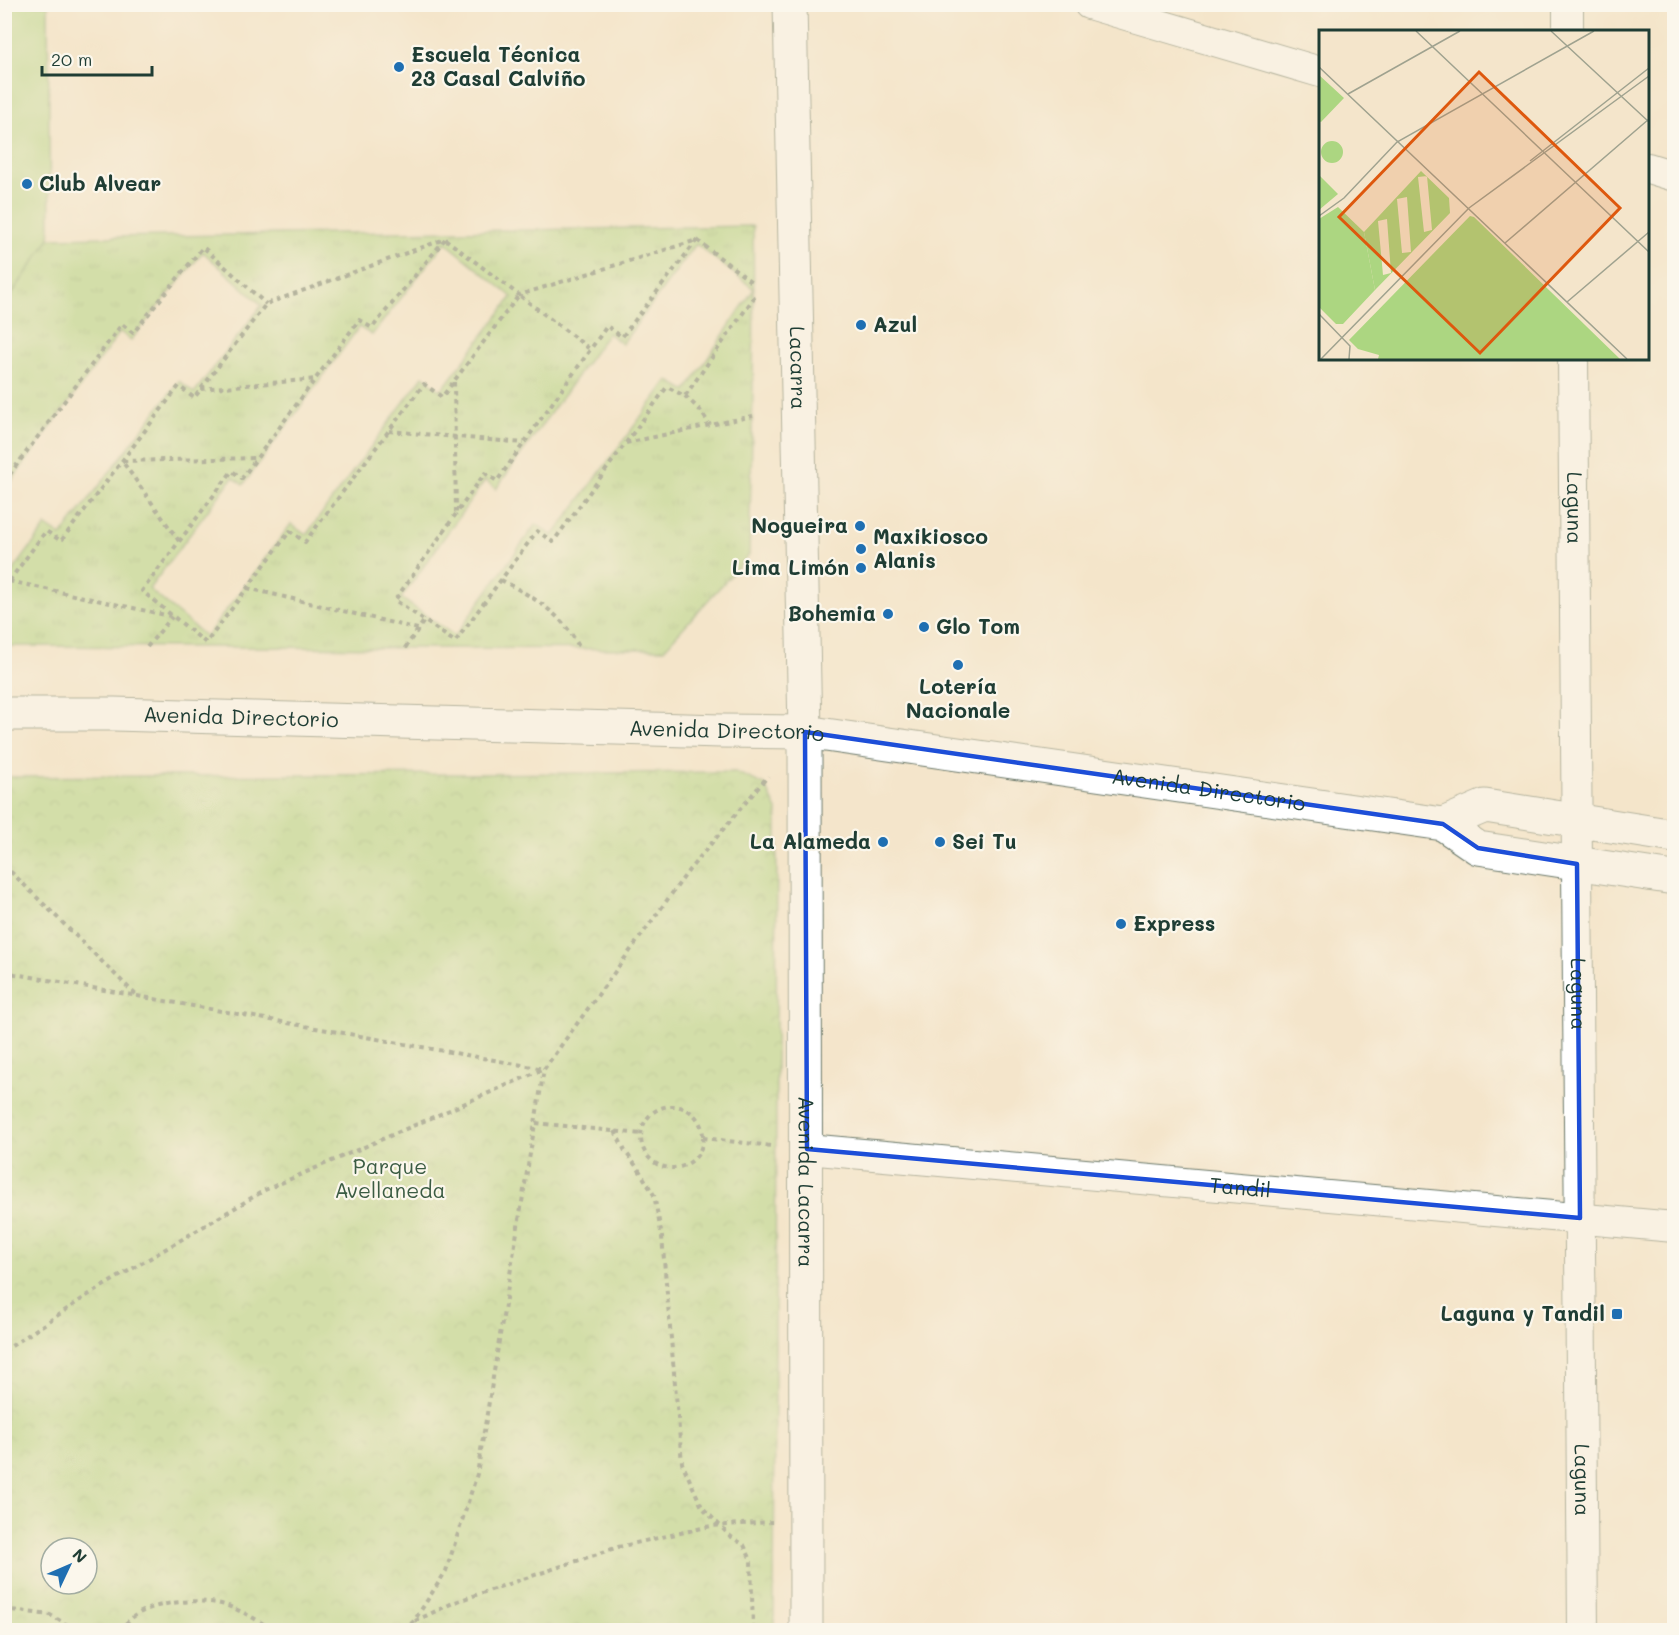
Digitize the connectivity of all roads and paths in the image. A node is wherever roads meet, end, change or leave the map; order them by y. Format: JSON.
{"nodes":[{"id":1,"x":790,"y":4,"type":"edge"},
{"id":2,"x":1089,"y":4,"type":"edge"},
{"id":3,"x":1568,"y":4,"type":"edge"},
{"id":4,"x":1568,"y":30,"type":"edge"},
{"id":5,"x":1319,"y":72,"type":"edge"},
{"id":6,"x":1649,"y":169,"type":"edge"},
{"id":7,"x":1674,"y":176,"type":"edge"},
{"id":8,"x":445,"y":239,"type":"junction"},
{"id":9,"x":697,"y":240,"type":"junction"},
{"id":10,"x":754,"y":284,"type":"dead end"},
{"id":11,"x":519,"y":295,"type":"junction"},
{"id":12,"x":755,"y":296,"type":"dead end"},
{"id":13,"x":266,"y":304,"type":"junction"},
{"id":14,"x":591,"y":350,"type":"junction"},
{"id":15,"x":1573,"y":360,"type":"edge"},
{"id":16,"x":316,"y":379,"type":"junction"},
{"id":17,"x":454,"y":382,"type":"junction"},
{"id":18,"x":200,"y":390,"type":"junction"},
{"id":19,"x":685,"y":396,"type":"junction"},
{"id":20,"x":753,"y":416,"type":"dead end"},
{"id":21,"x":710,"y":425,"type":"junction"},
{"id":22,"x":389,"y":430,"type":"junction"},
{"id":23,"x":454,"y":437,"type":"junction"},
{"id":24,"x":524,"y":443,"type":"junction"},
{"id":25,"x":625,"y":443,"type":"junction"},
{"id":26,"x":257,"y":458,"type":"junction"},
{"id":27,"x":122,"y":461,"type":"junction"},
{"id":28,"x":4,"y":482,"type":"edge"},
{"id":29,"x":456,"y":513,"type":"junction"},
{"id":30,"x":179,"y":541,"type":"junction"},
{"id":31,"x":501,"y":580,"type":"junction"},
{"id":32,"x":9,"y":581,"type":"junction"},
{"id":33,"x":4,"y":588,"type":"edge"},
{"id":34,"x":247,"y":588,"type":"junction"},
{"id":35,"x":172,"y":617,"type":"junction"},
{"id":36,"x":424,"y":621,"type":"junction"},
{"id":37,"x":418,"y":629,"type":"junction"},
{"id":38,"x":147,"y":647,"type":"dead end"},
{"id":39,"x":405,"y":648,"type":"dead end"},
{"id":40,"x":580,"y":648,"type":"dead end"},
{"id":41,"x":4,"y":714,"type":"edge"},
{"id":42,"x":806,"y":732,"type":"junction"},
{"id":43,"x":768,"y":776,"type":"dead end"},
{"id":44,"x":1577,"y":821,"type":"junction"},
{"id":45,"x":1443,"y":824,"type":"junction"},
{"id":46,"x":1674,"y":836,"type":"edge"},
{"id":47,"x":1577,"y":864,"type":"junction"},
{"id":48,"x":4,"y":865,"type":"edge"},
{"id":49,"x":1674,"y":878,"type":"edge"},
{"id":50,"x":4,"y":972,"type":"edge"},
{"id":51,"x":136,"y":995,"type":"junction"},
{"id":52,"x":544,"y":1069,"type":"junction"},
{"id":53,"x":536,"y":1123,"type":"junction"},
{"id":54,"x":615,"y":1131,"type":"junction"},
{"id":55,"x":641,"y":1134,"type":"junction"},
{"id":56,"x":703,"y":1138,"type":"junction"},
{"id":57,"x":807,"y":1149,"type":"junction"},
{"id":58,"x":1580,"y":1218,"type":"junction"},
{"id":59,"x":1674,"y":1227,"type":"edge"},
{"id":60,"x":4,"y":1351,"type":"edge"},
{"id":61,"x":806,"y":1521,"type":"junction"},
{"id":62,"x":720,"y":1525,"type":"junction"},
{"id":63,"x":4,"y":1609,"type":"edge"},
{"id":64,"x":414,"y":1621,"type":"junction"},
{"id":65,"x":76,"y":1630,"type":"edge"},
{"id":66,"x":119,"y":1630,"type":"edge"},
{"id":67,"x":273,"y":1630,"type":"edge"},
{"id":68,"x":404,"y":1630,"type":"edge"},
{"id":69,"x":753,"y":1630,"type":"edge"},
{"id":70,"x":806,"y":1630,"type":"edge"},
{"id":71,"x":1583,"y":1630,"type":"edge"}],
"edges":[{"from":1,"to":42,"type":"main road","name":"Lacarra"},
{"from":2,"to":5,"type":"street"},
{"from":3,"to":4,"type":"street"},
{"from":6,"to":7,"type":"street"},
{"from":8,"to":11,"type":"path"},
{"from":8,"to":13,"type":"path"},
{"from":8,"to":16,"type":"path"},
{"from":9,"to":10,"type":"path"},
{"from":9,"to":11,"type":"path"},
{"from":9,"to":14,"type":"path"},
{"from":11,"to":14,"type":"path"},
{"from":11,"to":17,"type":"path"},
{"from":12,"to":19,"type":"path"},
{"from":13,"to":18,"type":"path"},
{"from":13,"to":28,"type":"path"},
{"from":14,"to":24,"type":"path"},
{"from":15,"to":44,"type":"street","name":"Laguna"},
{"from":16,"to":18,"type":"path"},
{"from":16,"to":26,"type":"path"},
{"from":17,"to":22,"type":"path"},
{"from":17,"to":23,"type":"path"},
{"from":18,"to":27,"type":"path"},
{"from":19,"to":21,"type":"path"},
{"from":19,"to":25,"type":"path"},
{"from":20,"to":21,"type":"path"},
{"from":21,"to":25,"type":"path"},
{"from":22,"to":23,"type":"path"},
{"from":22,"to":34,"type":"path"},
{"from":23,"to":24,"type":"path"},
{"from":23,"to":29,"type":"path"},
{"from":24,"to":29,"type":"path"},
{"from":25,"to":31,"type":"path"},
{"from":26,"to":27,"type":"path"},
{"from":26,"to":30,"type":"path"},
{"from":27,"to":30,"type":"path"},
{"from":27,"to":32,"type":"path"},
{"from":29,"to":36,"type":"path"},
{"from":30,"to":35,"type":"path"},
{"from":31,"to":36,"type":"path"},
{"from":31,"to":40,"type":"path"},
{"from":32,"to":33,"type":"path"},
{"from":32,"to":35,"type":"path"},
{"from":34,"to":35,"type":"path"},
{"from":34,"to":37,"type":"path"},
{"from":35,"to":38,"type":"path"},
{"from":36,"to":37,"type":"path"},
{"from":37,"to":39,"type":"path"},
{"from":41,"to":42,"type":"main road","name":"Avenida Directorio"},
{"from":42,"to":45,"type":"main road","name":"Avenida Directorio"},
{"from":42,"to":57,"type":"main road","name":"Avenida Lacarra"},
{"from":43,"to":52,"type":"path"},
{"from":44,"to":45,"type":"main road"},
{"from":44,"to":46,"type":"main road"},
{"from":44,"to":47,"type":"street","name":"Laguna"},
{"from":45,"to":47,"type":"main road","name":"Avenida Directorio"},
{"from":47,"to":49,"type":"main road","name":"Avenida Directorio"},
{"from":47,"to":58,"type":"street","name":"Laguna"},
{"from":48,"to":51,"type":"path"},
{"from":50,"to":51,"type":"path"},
{"from":51,"to":52,"type":"path"},
{"from":52,"to":53,"type":"path"},
{"from":52,"to":60,"type":"path"},
{"from":53,"to":54,"type":"path"},
{"from":53,"to":64,"type":"path"},
{"from":54,"to":55,"type":"path"},
{"from":54,"to":62,"type":"path"},
{"from":55,"to":56,"type":"path"},
{"from":55,"to":56,"type":"path"},
{"from":56,"to":57,"type":"path"},
{"from":57,"to":58,"type":"street","name":"Tandil"},
{"from":57,"to":61,"type":"main road","name":"Avenida Lacarra"},
{"from":58,"to":59,"type":"street","name":"Tandil"},
{"from":58,"to":71,"type":"street","name":"Laguna"},
{"from":61,"to":62,"type":"path"},
{"from":61,"to":70,"type":"main road","name":"Avenida Lacarra"},
{"from":62,"to":64,"type":"path"},
{"from":62,"to":69,"type":"path"},
{"from":63,"to":65,"type":"path"},
{"from":64,"to":68,"type":"path"},
{"from":66,"to":67,"type":"path"}]}
